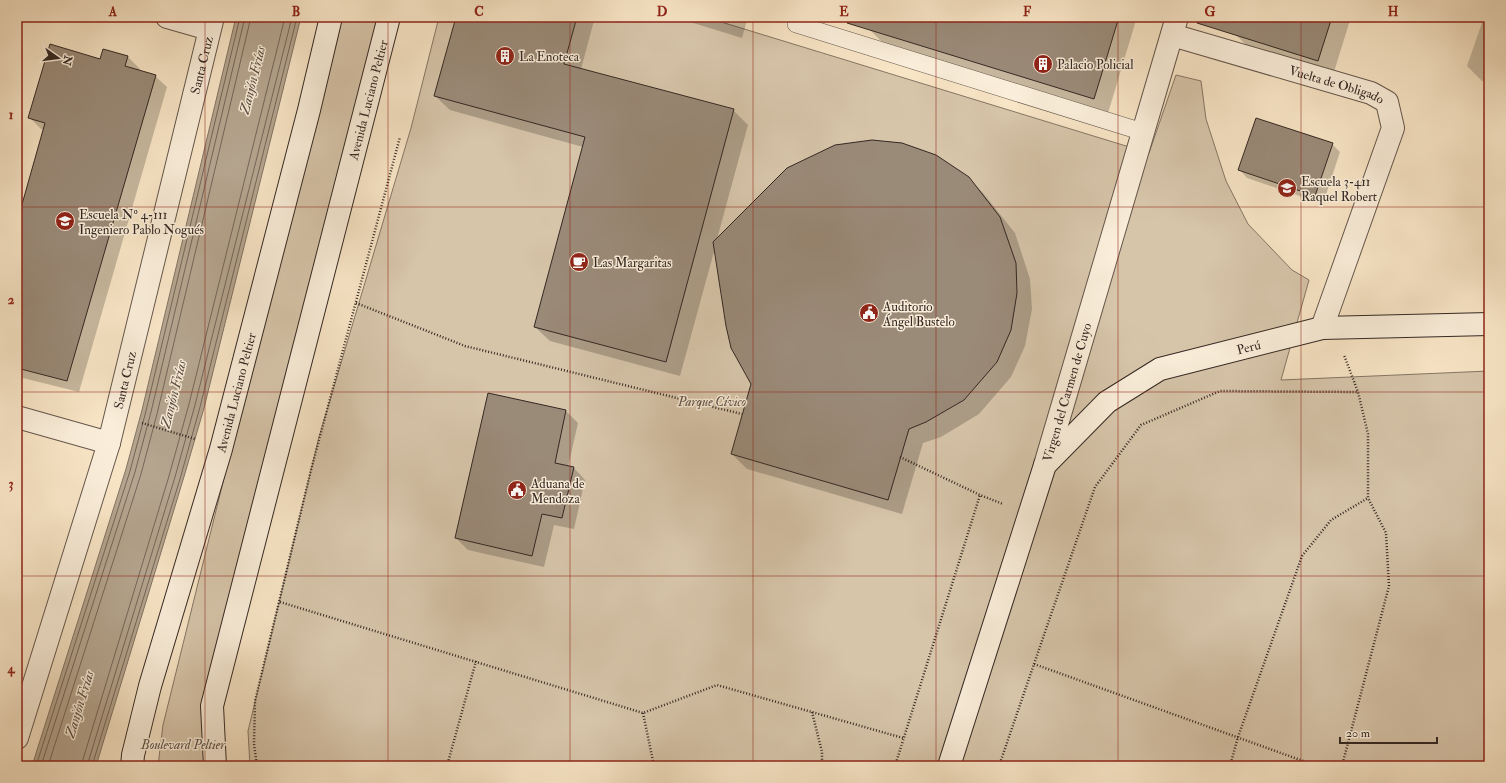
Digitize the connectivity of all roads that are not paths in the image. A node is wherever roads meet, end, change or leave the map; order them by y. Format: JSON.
{"nodes":[{"id":1,"x":167,"y":17,"type":"edge"},
{"id":2,"x":331,"y":17,"type":"edge"},
{"id":3,"x":389,"y":17,"type":"edge"},
{"id":4,"x":798,"y":17,"type":"edge"},
{"id":5,"x":211,"y":23,"type":"edge"},
{"id":6,"x":1175,"y":26,"type":"edge"},
{"id":7,"x":1143,"y":132,"type":"junction"},
{"id":8,"x":1489,"y":324,"type":"edge"},
{"id":9,"x":1328,"y":328,"type":"junction"},
{"id":10,"x":17,"y":417,"type":"edge"},
{"id":11,"x":109,"y":444,"type":"junction"},
{"id":12,"x":1045,"y":465,"type":"junction"},
{"id":13,"x":17,"y":738,"type":"edge"},
{"id":14,"x":132,"y":766,"type":"edge"},
{"id":15,"x":215,"y":766,"type":"edge"},
{"id":16,"x":949,"y":766,"type":"edge"}],
"edges":[{"from":1,"to":5,"type":"street"},
{"from":2,"to":14,"type":"street","name":"Avenida Luciano Peltier"},
{"from":3,"to":15,"type":"street","name":"Avenida Luciano Peltier"},
{"from":4,"to":7,"type":"lane"},
{"from":5,"to":11,"type":"street","name":"Santa Cruz"},
{"from":6,"to":7,"type":"street","name":"Virgen del Carmen de Cuyo"},
{"from":6,"to":9,"type":"street","name":"Vuelta de Obligado"},
{"from":7,"to":12,"type":"street","name":"Virgen del Carmen de Cuyo"},
{"from":8,"to":9,"type":"street","name":"Perú"},
{"from":9,"to":12,"type":"street","name":"Perú"},
{"from":10,"to":11,"type":"street"},
{"from":11,"to":13,"type":"street","name":"Santa Cruz"},
{"from":12,"to":16,"type":"street","name":"Virgen del Carmen de Cuyo"}]}
